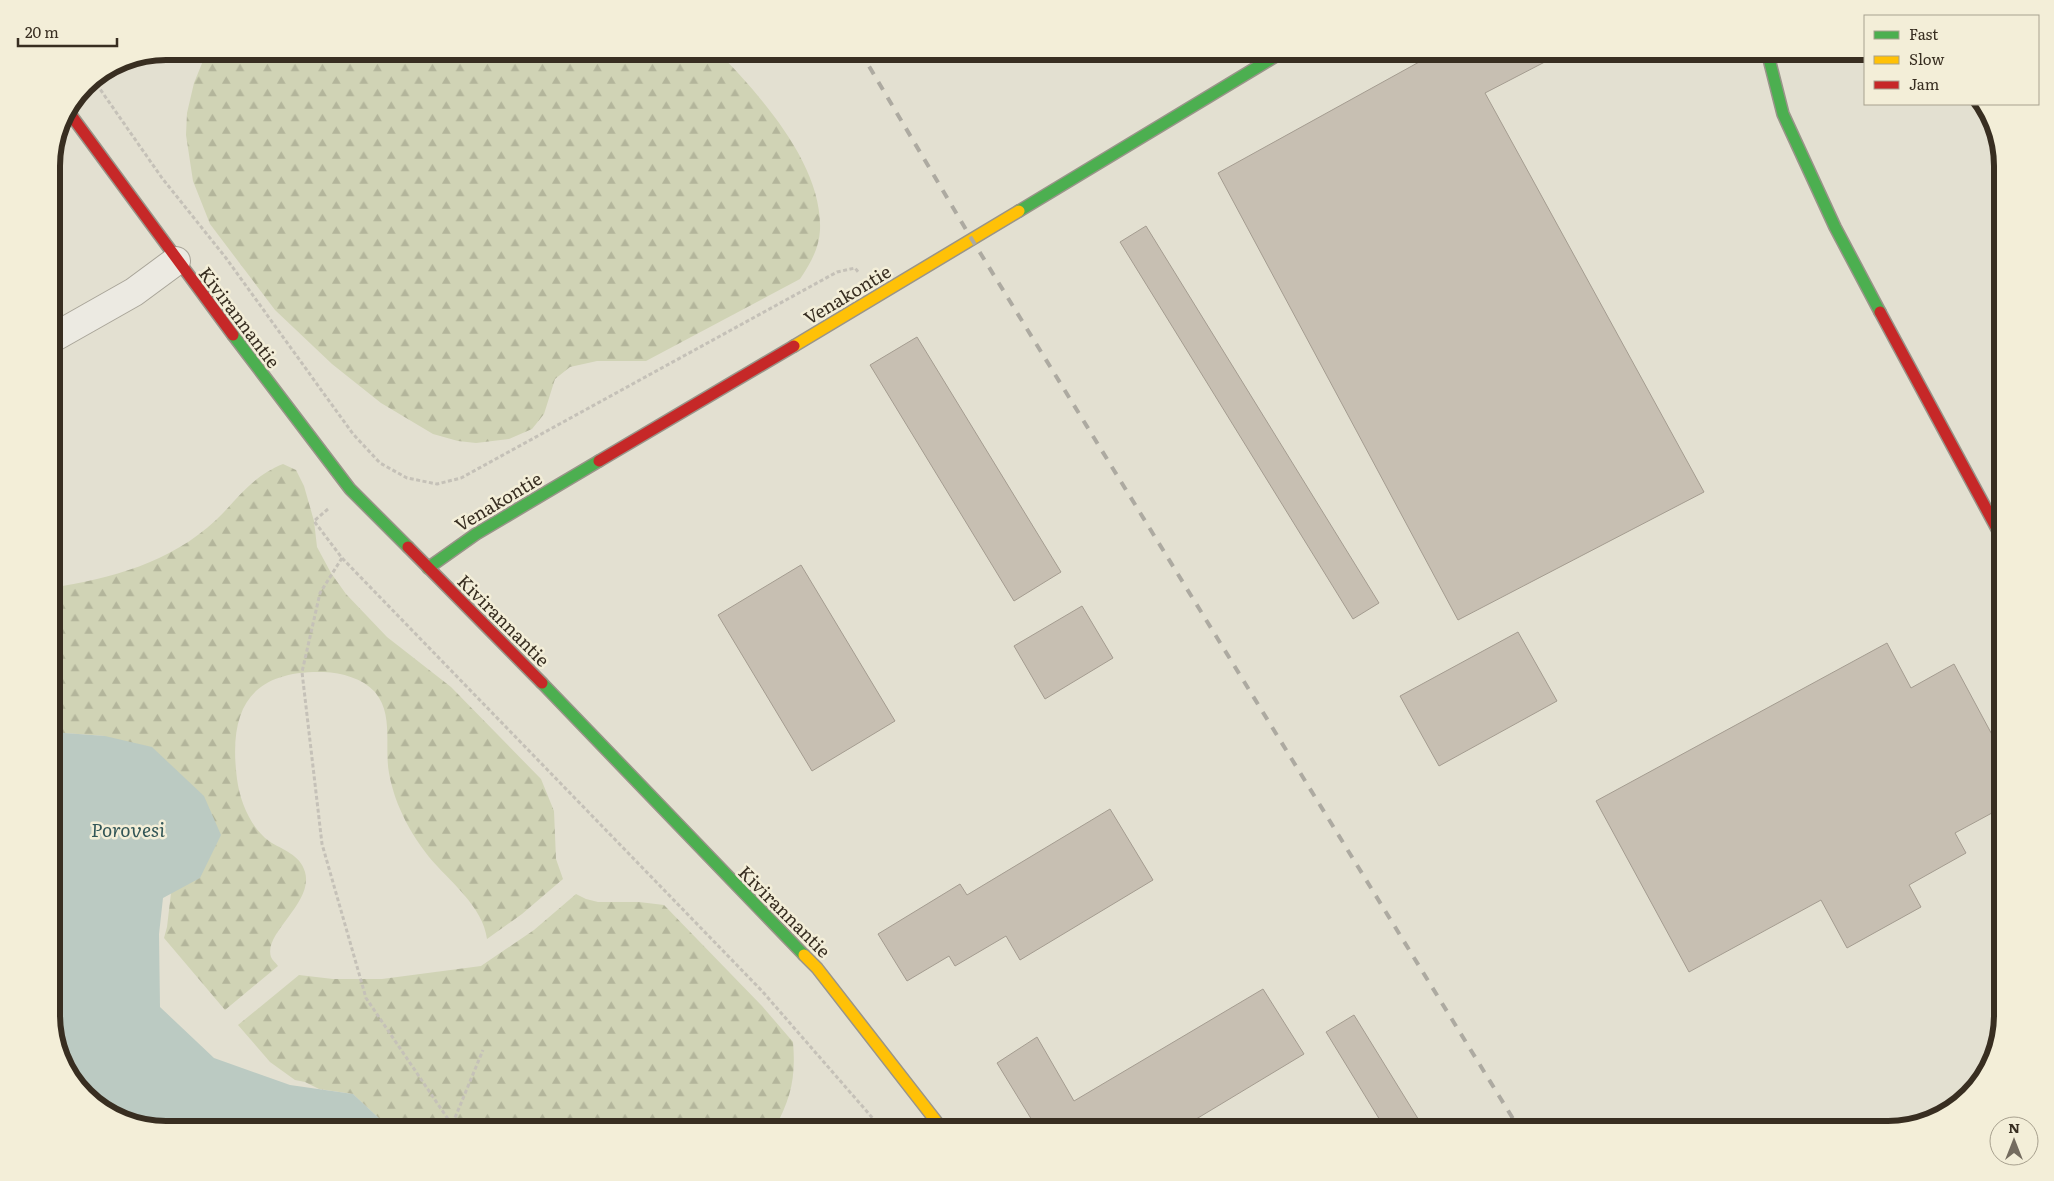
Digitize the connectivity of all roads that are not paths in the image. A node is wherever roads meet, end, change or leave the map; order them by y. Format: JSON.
{"nodes":[{"id":1,"x":1269,"y":60,"type":"edge"},
{"id":2,"x":1768,"y":60,"type":"edge"},
{"id":3,"x":73,"y":116,"type":"edge"},
{"id":4,"x":176,"y":261,"type":"junction"},
{"id":5,"x":60,"y":334,"type":"edge"},
{"id":6,"x":1994,"y":523,"type":"edge"},
{"id":7,"x":428,"y":568,"type":"junction"},
{"id":8,"x":937,"y":1121,"type":"edge"}],
"edges":[{"from":1,"to":7,"type":"street","name":"Venakontie"},
{"from":2,"to":6,"type":"street"},
{"from":3,"to":4,"type":"street","name":"Kivirannantie"},
{"from":4,"to":5,"type":"street"},
{"from":4,"to":7,"type":"street","name":"Kivirannantie"},
{"from":7,"to":8,"type":"street","name":"Kivirannantie"}]}
